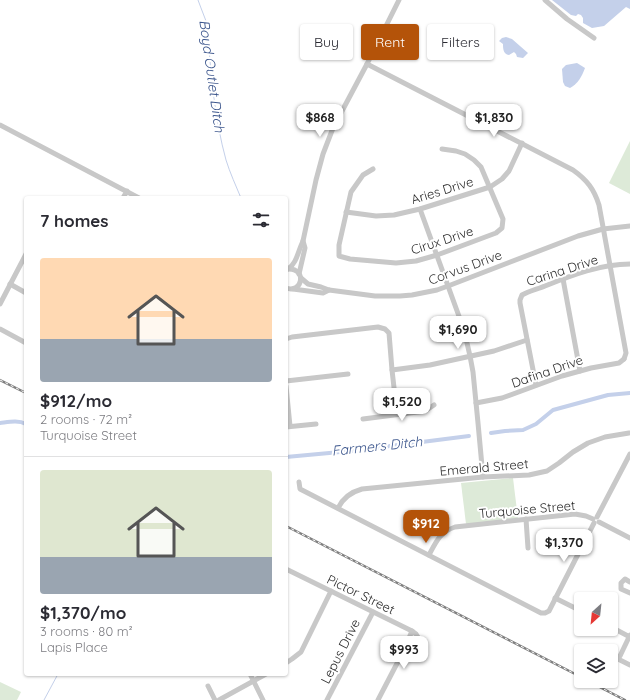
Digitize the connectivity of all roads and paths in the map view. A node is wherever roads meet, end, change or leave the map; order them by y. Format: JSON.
{"nodes":[{"id":1,"x":399,"y":0,"type":"edge"},
{"id":2,"x":545,"y":0,"type":"edge"},
{"id":3,"x":594,"y":38,"type":"dead end"},
{"id":4,"x":367,"y":64,"type":"junction"},
{"id":5,"x":0,"y":125,"type":"edge"},
{"id":6,"x":522,"y":143,"type":"junction"},
{"id":7,"x":442,"y":149,"type":"dead end"},
{"id":8,"x":373,"y":169,"type":"dead end"},
{"id":9,"x":490,"y":187,"type":"junction"},
{"id":10,"x":127,"y":191,"type":"junction"},
{"id":11,"x":124,"y":196,"type":"edge"},
{"id":12,"x":136,"y":196,"type":"edge"},
{"id":13,"x":420,"y":209,"type":"junction"},
{"id":14,"x":346,"y":212,"type":"junction"},
{"id":15,"x":630,"y":226,"type":"edge"},
{"id":16,"x":603,"y":229,"type":"junction"},
{"id":17,"x":303,"y":241,"type":"junction"},
{"id":18,"x":437,"y":255,"type":"junction"},
{"id":19,"x":24,"y":258,"type":"edge"},
{"id":20,"x":630,"y":264,"type":"edge"},
{"id":21,"x":610,"y":266,"type":"junction"},
{"id":22,"x":288,"y":269,"type":"edge"},
{"id":23,"x":288,"y":270,"type":"edge"},
{"id":24,"x":300,"y":276,"type":"junction"},
{"id":25,"x":563,"y":279,"type":"junction"},
{"id":26,"x":10,"y":284,"type":"junction"},
{"id":27,"x":448,"y":286,"type":"junction"},
{"id":28,"x":289,"y":290,"type":"edge"},
{"id":29,"x":329,"y":290,"type":"junction"},
{"id":30,"x":24,"y":292,"type":"edge"},
{"id":31,"x":0,"y":304,"type":"edge"},
{"id":32,"x":0,"y":329,"type":"edge"},
{"id":33,"x":288,"y":338,"type":"edge"},
{"id":34,"x":527,"y":340,"type":"junction"},
{"id":35,"x":24,"y":342,"type":"edge"},
{"id":36,"x":470,"y":356,"type":"junction"},
{"id":37,"x":627,"y":359,"type":"edge"},
{"id":38,"x":392,"y":370,"type":"junction"},
{"id":39,"x":580,"y":371,"type":"junction"},
{"id":40,"x":348,"y":374,"type":"dead end"},
{"id":41,"x":288,"y":381,"type":"edge"},
{"id":42,"x":536,"y":385,"type":"junction"},
{"id":43,"x":476,"y":404,"type":"junction"},
{"id":44,"x":434,"y":405,"type":"dead end"},
{"id":45,"x":398,"y":414,"type":"junction"},
{"id":46,"x":363,"y":419,"type":"dead end"},
{"id":47,"x":316,"y":424,"type":"dead end"},
{"id":48,"x":288,"y":426,"type":"edge"},
{"id":49,"x":630,"y":433,"type":"edge"},
{"id":50,"x":630,"y":454,"type":"edge"},
{"id":51,"x":483,"y":478,"type":"junction"},
{"id":52,"x":299,"y":482,"type":"dead end"},
{"id":53,"x":338,"y":508,"type":"junction"},
{"id":54,"x":526,"y":519,"type":"junction"},
{"id":55,"x":596,"y":521,"type":"junction"},
{"id":56,"x":630,"y":538,"type":"edge"},
{"id":57,"x":528,"y":548,"type":"dead end"},
{"id":58,"x":429,"y":555,"type":"junction"},
{"id":59,"x":288,"y":570,"type":"edge"},
{"id":60,"x":630,"y":582,"type":"edge"},
{"id":61,"x":331,"y":591,"type":"junction"},
{"id":62,"x":630,"y":593,"type":"edge"},
{"id":63,"x":555,"y":598,"type":"junction"},
{"id":64,"x":574,"y":608,"type":"edge"},
{"id":65,"x":373,"y":612,"type":"junction"},
{"id":66,"x":618,"y":630,"type":"edge"},
{"id":67,"x":412,"y":631,"type":"junction"},
{"id":68,"x":630,"y":636,"type":"edge"},
{"id":69,"x":422,"y":644,"type":"dead end"},
{"id":70,"x":288,"y":662,"type":"edge"},
{"id":71,"x":630,"y":665,"type":"edge"},
{"id":72,"x":251,"y":676,"type":"edge"},
{"id":73,"x":263,"y":676,"type":"edge"},
{"id":74,"x":254,"y":681,"type":"junction"},
{"id":75,"x":208,"y":686,"type":"dead end"},
{"id":76,"x":215,"y":700,"type":"edge"},
{"id":77,"x":219,"y":700,"type":"edge"},
{"id":78,"x":263,"y":700,"type":"edge"},
{"id":79,"x":327,"y":700,"type":"edge"},
{"id":80,"x":378,"y":700,"type":"edge"}],
"edges":[{"from":1,"to":4,"type":"street"},
{"from":2,"to":3,"type":"street"},
{"from":4,"to":6,"type":"street"},
{"from":4,"to":17,"type":"street"},
{"from":5,"to":10,"type":"street"},
{"from":6,"to":9,"type":"street","name":"Aries Drive"},
{"from":6,"to":16,"type":"street"},
{"from":7,"to":9,"type":"street"},
{"from":8,"to":14,"type":"street"},
{"from":9,"to":13,"type":"street","name":"Aries Drive"},
{"from":9,"to":18,"type":"street","name":"Cirux Drive"},
{"from":10,"to":11,"type":"street"},
{"from":10,"to":12,"type":"street"},
{"from":13,"to":14,"type":"street","name":"Aries Drive"},
{"from":13,"to":18,"type":"street"},
{"from":14,"to":18,"type":"street","name":"Cirux Drive"},
{"from":15,"to":16,"type":"street","name":"Corvus Drive"},
{"from":16,"to":21,"type":"street"},
{"from":16,"to":27,"type":"street","name":"Corvus Drive"},
{"from":17,"to":22,"type":"street"},
{"from":17,"to":24,"type":"street"},
{"from":18,"to":27,"type":"street"},
{"from":19,"to":26,"type":"street"},
{"from":20,"to":21,"type":"street","name":"Carina Drive"},
{"from":21,"to":25,"type":"street","name":"Carina Drive"},
{"from":21,"to":37,"type":"street"},
{"from":23,"to":24,"type":"street","name":"Corvus Drive"},
{"from":24,"to":28,"type":"street"},
{"from":24,"to":29,"type":"street","name":"Corvus Drive"},
{"from":25,"to":34,"type":"street","name":"Carina Drive"},
{"from":25,"to":39,"type":"street"},
{"from":26,"to":30,"type":"street"},
{"from":26,"to":31,"type":"street"},
{"from":27,"to":29,"type":"street","name":"Corvus Drive"},
{"from":27,"to":36,"type":"street"},
{"from":28,"to":29,"type":"street","name":"Corvus Drive"},
{"from":32,"to":35,"type":"street"},
{"from":33,"to":38,"type":"street"},
{"from":34,"to":36,"type":"street"},
{"from":34,"to":42,"type":"street"},
{"from":36,"to":38,"type":"street"},
{"from":36,"to":43,"type":"street"},
{"from":37,"to":39,"type":"street","name":"Dafina Drive"},
{"from":38,"to":45,"type":"street"},
{"from":39,"to":42,"type":"street","name":"Dafina Drive"},
{"from":40,"to":41,"type":"street"},
{"from":42,"to":43,"type":"street","name":"Dafina Drive"},
{"from":43,"to":51,"type":"street"},
{"from":44,"to":45,"type":"street"},
{"from":45,"to":46,"type":"street"},
{"from":47,"to":48,"type":"street"},
{"from":49,"to":51,"type":"street","name":"Emerald Street"},
{"from":50,"to":55,"type":"street"},
{"from":51,"to":53,"type":"street","name":"Emerald Street"},
{"from":52,"to":53,"type":"street"},
{"from":53,"to":58,"type":"street"},
{"from":54,"to":55,"type":"street","name":"Turquoise Street"},
{"from":54,"to":57,"type":"street"},
{"from":54,"to":58,"type":"street","name":"Turquoise Street"},
{"from":55,"to":56,"type":"street","name":"Turquoise Street"},
{"from":55,"to":63,"type":"street"},
{"from":58,"to":63,"type":"street"},
{"from":59,"to":61,"type":"street","name":"Pictor Street"},
{"from":60,"to":62,"type":"street"},
{"from":61,"to":65,"type":"street","name":"Pictor Street"},
{"from":61,"to":70,"type":"street"},
{"from":63,"to":64,"type":"street"},
{"from":65,"to":67,"type":"street","name":"Pictor Street"},
{"from":65,"to":79,"type":"street","name":"Lepus Drive"},
{"from":66,"to":68,"type":"street"},
{"from":67,"to":69,"type":"street","name":"Pictor Street"},
{"from":67,"to":80,"type":"street"},
{"from":68,"to":71,"type":"street"},
{"from":72,"to":74,"type":"street"},
{"from":73,"to":74,"type":"street"},
{"from":74,"to":77,"type":"street"},
{"from":74,"to":78,"type":"street"},
{"from":75,"to":76,"type":"street"}]}
